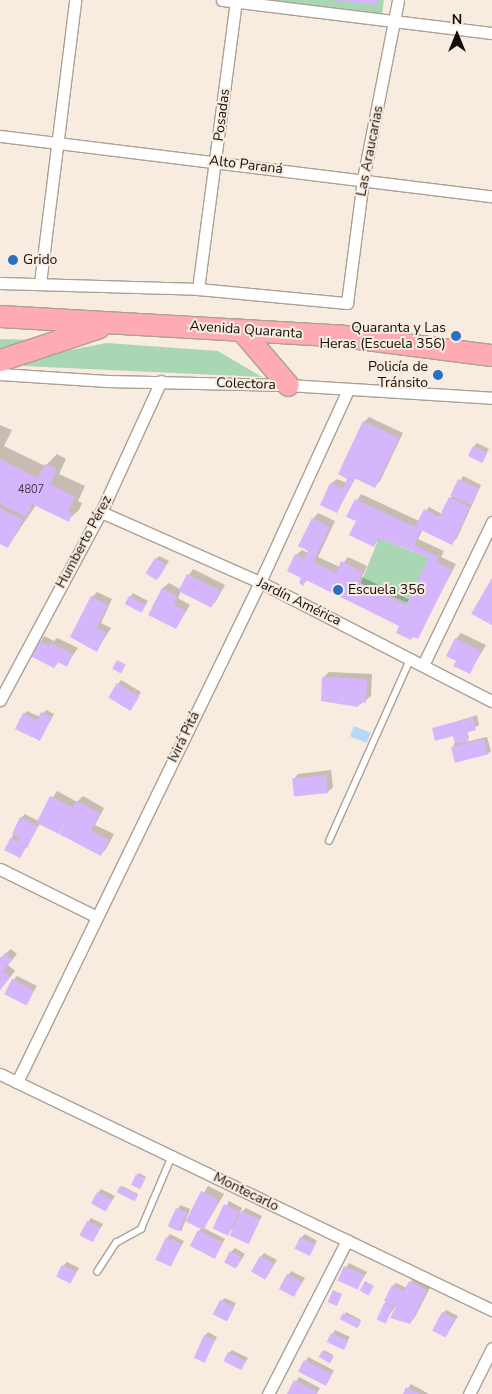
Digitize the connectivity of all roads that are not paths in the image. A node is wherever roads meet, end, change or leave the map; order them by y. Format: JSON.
{"nodes":[{"id":1,"x":75,"y":0,"type":"edge"},
{"id":2,"x":222,"y":0,"type":"edge"},
{"id":3,"x":398,"y":0,"type":"edge"},
{"id":4,"x":236,"y":1,"type":"edge"},
{"id":5,"x":396,"y":21,"type":"junction"},
{"id":6,"x":492,"y":33,"type":"edge"},
{"id":7,"x":0,"y":136,"type":"edge"},
{"id":8,"x":58,"y":142,"type":"junction"},
{"id":9,"x":216,"y":162,"type":"junction"},
{"id":10,"x":363,"y":179,"type":"junction"},
{"id":11,"x":492,"y":196,"type":"edge"},
{"id":12,"x":0,"y":283,"type":"edge"},
{"id":13,"x":40,"y":284,"type":"junction"},
{"id":14,"x":198,"y":289,"type":"junction"},
{"id":15,"x":0,"y":316,"type":"edge"},
{"id":16,"x":108,"y":324,"type":"junction"},
{"id":17,"x":241,"y":330,"type":"junction"},
{"id":18,"x":492,"y":355,"type":"edge"},
{"id":19,"x":0,"y":360,"type":"edge"},
{"id":20,"x":0,"y":374,"type":"edge"},
{"id":21,"x":161,"y":381,"type":"junction"},
{"id":22,"x":288,"y":385,"type":"junction"},
{"id":23,"x":348,"y":390,"type":"junction"},
{"id":24,"x":492,"y":398,"type":"edge"},
{"id":25,"x":101,"y":512,"type":"junction"},
{"id":26,"x":492,"y":522,"type":"edge"},
{"id":27,"x":260,"y":582,"type":"junction"},
{"id":28,"x":411,"y":658,"type":"junction"},
{"id":29,"x":424,"y":665,"type":"junction"},
{"id":30,"x":0,"y":700,"type":"edge"},
{"id":31,"x":492,"y":701,"type":"edge"},
{"id":32,"x":329,"y":841,"type":"dead end"},
{"id":33,"x":0,"y":869,"type":"edge"},
{"id":34,"x":97,"y":917,"type":"junction"},
{"id":35,"x":0,"y":1074,"type":"edge"},
{"id":36,"x":17,"y":1082,"type":"junction"},
{"id":37,"x":172,"y":1156,"type":"junction"},
{"id":38,"x":347,"y":1240,"type":"junction"},
{"id":39,"x":97,"y":1272,"type":"dead end"},
{"id":40,"x":492,"y":1310,"type":"edge"},
{"id":41,"x":492,"y":1348,"type":"edge"},
{"id":42,"x":268,"y":1394,"type":"edge"},
{"id":43,"x":469,"y":1394,"type":"edge"}],
"edges":[{"from":1,"to":8,"type":"street"},
{"from":2,"to":4,"type":"street"},
{"from":3,"to":5,"type":"street","name":"Las Araucarias"},
{"from":4,"to":5,"type":"street"},
{"from":4,"to":9,"type":"street","name":"Posadas"},
{"from":5,"to":6,"type":"street"},
{"from":5,"to":10,"type":"street","name":"Las Araucarias"},
{"from":7,"to":8,"type":"street","name":"Alto Paraná"},
{"from":8,"to":9,"type":"street","name":"Alto Paraná"},
{"from":8,"to":13,"type":"street"},
{"from":9,"to":10,"type":"street","name":"Alto Paraná"},
{"from":9,"to":14,"type":"street","name":"Posadas"},
{"from":10,"to":11,"type":"street","name":"Alto Paraná"},
{"from":10,"to":14,"type":"street","name":"Las Araucarias"},
{"from":12,"to":13,"type":"street"},
{"from":13,"to":14,"type":"street"},
{"from":15,"to":16,"type":"highway","name":"Avenida Quaranta"},
{"from":16,"to":17,"type":"highway","name":"Avenida Quaranta"},
{"from":16,"to":19,"type":"highway"},
{"from":17,"to":18,"type":"highway","name":"Avenida Quaranta"},
{"from":17,"to":22,"type":"highway"},
{"from":20,"to":21,"type":"street","name":"Colectora"},
{"from":21,"to":22,"type":"street","name":"Colectora"},
{"from":21,"to":25,"type":"street","name":"Humberto Pérez"},
{"from":22,"to":23,"type":"street","name":"Colectora"},
{"from":23,"to":24,"type":"street","name":"Colectora"},
{"from":23,"to":27,"type":"street","name":"Ivirá Pitá"},
{"from":25,"to":27,"type":"street","name":"Jardín América"},
{"from":25,"to":30,"type":"street","name":"Humberto Pérez"},
{"from":26,"to":29,"type":"street"},
{"from":27,"to":28,"type":"street","name":"Jardín América"},
{"from":27,"to":34,"type":"street","name":"Ivirá Pitá"},
{"from":28,"to":29,"type":"street","name":"Jardín América"},
{"from":28,"to":32,"type":"lane"},
{"from":29,"to":31,"type":"street","name":"Jardín América"},
{"from":33,"to":34,"type":"street"},
{"from":34,"to":36,"type":"street","name":"Ivirá Pitá"},
{"from":35,"to":36,"type":"street","name":"Montecarlo"},
{"from":36,"to":37,"type":"street","name":"Montecarlo"},
{"from":37,"to":38,"type":"street","name":"Montecarlo"},
{"from":37,"to":39,"type":"lane"},
{"from":38,"to":40,"type":"street","name":"Montecarlo"},
{"from":38,"to":42,"type":"street"},
{"from":41,"to":43,"type":"street"}]}
